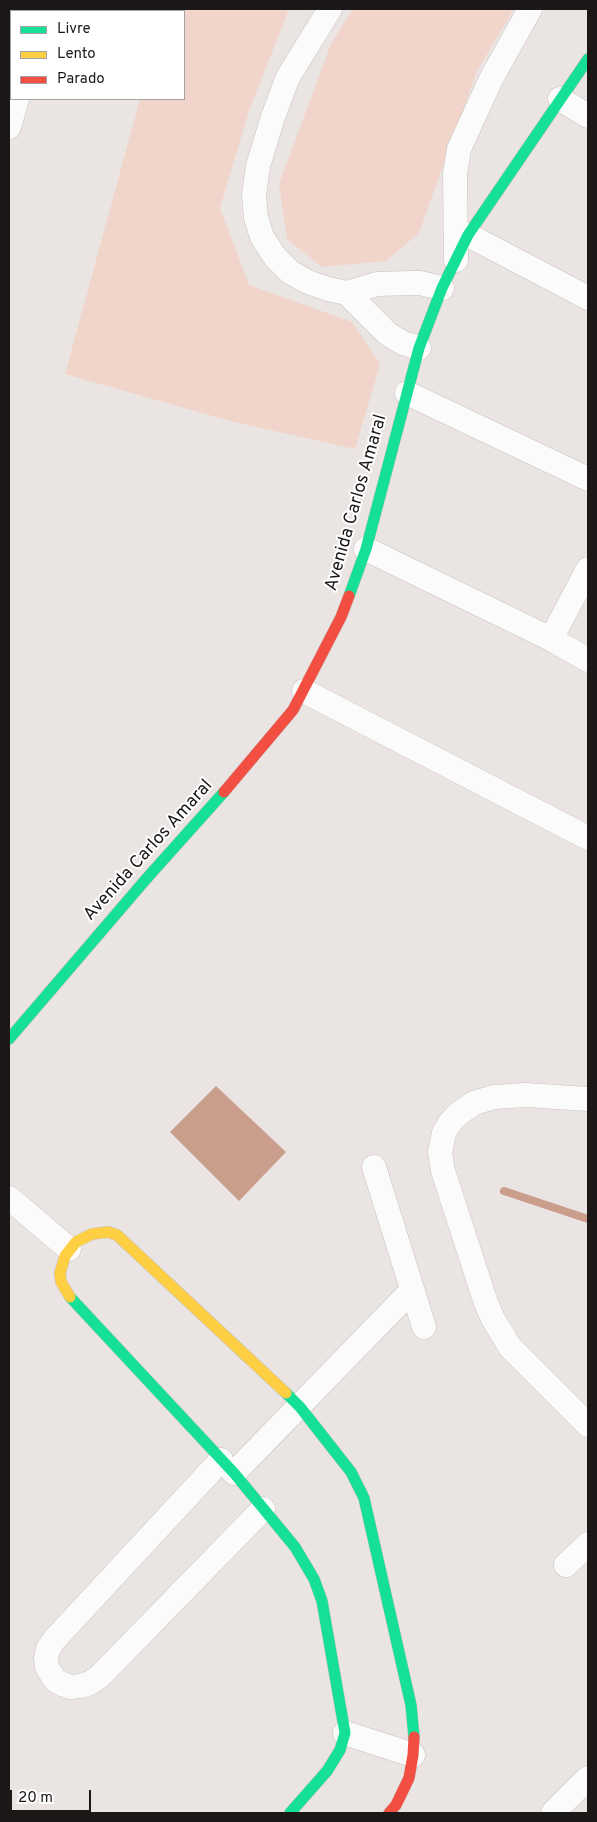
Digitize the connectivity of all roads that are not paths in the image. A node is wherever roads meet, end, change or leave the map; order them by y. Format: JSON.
{"nodes":[{"id":1,"x":330,"y":9,"type":"edge"},
{"id":2,"x":530,"y":9,"type":"edge"},
{"id":3,"x":588,"y":59,"type":"edge"},
{"id":4,"x":560,"y":99,"type":"junction"},
{"id":5,"x":17,"y":100,"type":"edge"},
{"id":6,"x":588,"y":116,"type":"edge"},
{"id":7,"x":9,"y":127,"type":"edge"},
{"id":8,"x":468,"y":235,"type":"junction"},
{"id":9,"x":456,"y":260,"type":"junction"},
{"id":10,"x":442,"y":288,"type":"junction"},
{"id":11,"x":347,"y":293,"type":"junction"},
{"id":12,"x":588,"y":298,"type":"edge"},
{"id":13,"x":419,"y":348,"type":"junction"},
{"id":14,"x":407,"y":393,"type":"junction"},
{"id":15,"x":588,"y":479,"type":"edge"},
{"id":16,"x":366,"y":549,"type":"junction"},
{"id":17,"x":588,"y":568,"type":"edge"},
{"id":18,"x":551,"y":639,"type":"junction"},
{"id":19,"x":588,"y":660,"type":"edge"},
{"id":20,"x":304,"y":691,"type":"junction"},
{"id":21,"x":588,"y":838,"type":"edge"},
{"id":22,"x":9,"y":1039,"type":"edge"},
{"id":23,"x":588,"y":1099,"type":"edge"},
{"id":24,"x":374,"y":1167,"type":"dead end"},
{"id":25,"x":9,"y":1198,"type":"edge"},
{"id":26,"x":69,"y":1249,"type":"junction"},
{"id":27,"x":412,"y":1290,"type":"junction"},
{"id":28,"x":424,"y":1327,"type":"dead end"},
{"id":29,"x":300,"y":1407,"type":"junction"},
{"id":30,"x":588,"y":1424,"type":"edge"},
{"id":31,"x":228,"y":1466,"type":"junction"},
{"id":32,"x":263,"y":1508,"type":"junction"},
{"id":33,"x":588,"y":1544,"type":"edge"},
{"id":34,"x":566,"y":1565,"type":"dead end"},
{"id":35,"x":345,"y":1733,"type":"junction"},
{"id":36,"x":413,"y":1755,"type":"junction"},
{"id":37,"x":588,"y":1778,"type":"edge"},
{"id":38,"x":290,"y":1813,"type":"edge"},
{"id":39,"x":389,"y":1813,"type":"edge"},
{"id":40,"x":554,"y":1813,"type":"edge"}],
"edges":[{"from":1,"to":11,"type":"street"},
{"from":2,"to":9,"type":"street"},
{"from":3,"to":4,"type":"street","name":"Avenida Carlos Amaral"},
{"from":4,"to":6,"type":"street"},
{"from":4,"to":8,"type":"street","name":"Avenida Carlos Amaral"},
{"from":5,"to":7,"type":"street"},
{"from":8,"to":9,"type":"street","name":"Avenida Carlos Amaral"},
{"from":8,"to":12,"type":"street"},
{"from":9,"to":10,"type":"street","name":"Avenida Carlos Amaral"},
{"from":10,"to":11,"type":"street"},
{"from":10,"to":13,"type":"street","name":"Avenida Carlos Amaral"},
{"from":11,"to":13,"type":"street"},
{"from":13,"to":14,"type":"street","name":"Avenida Carlos Amaral"},
{"from":14,"to":15,"type":"street"},
{"from":14,"to":16,"type":"street","name":"Avenida Carlos Amaral"},
{"from":16,"to":18,"type":"street"},
{"from":16,"to":20,"type":"street","name":"Avenida Carlos Amaral"},
{"from":17,"to":18,"type":"street"},
{"from":18,"to":19,"type":"street"},
{"from":20,"to":21,"type":"street"},
{"from":20,"to":22,"type":"street","name":"Avenida Carlos Amaral"},
{"from":23,"to":30,"type":"street"},
{"from":24,"to":27,"type":"street"},
{"from":25,"to":26,"type":"street"},
{"from":26,"to":29,"type":"street"},
{"from":26,"to":31,"type":"street"},
{"from":27,"to":28,"type":"street"},
{"from":27,"to":29,"type":"street"},
{"from":29,"to":31,"type":"street"},
{"from":29,"to":36,"type":"street"},
{"from":31,"to":32,"type":"street"},
{"from":31,"to":32,"type":"street"},
{"from":32,"to":35,"type":"street"},
{"from":33,"to":34,"type":"street"},
{"from":35,"to":36,"type":"street"},
{"from":35,"to":38,"type":"street"},
{"from":36,"to":39,"type":"street"},
{"from":37,"to":40,"type":"street"}]}
